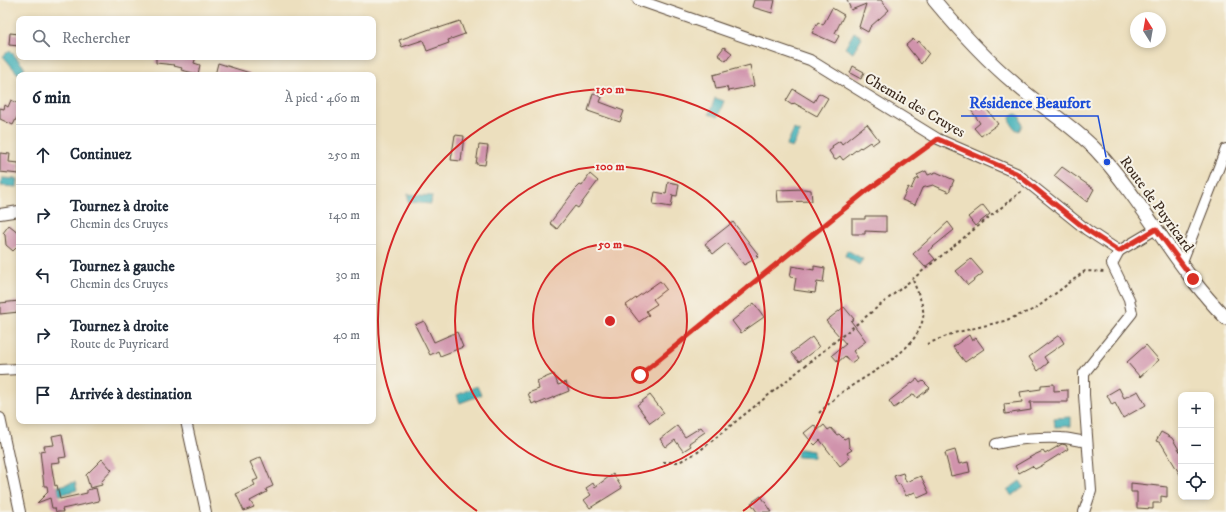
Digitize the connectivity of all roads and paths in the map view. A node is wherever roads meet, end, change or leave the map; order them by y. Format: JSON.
{"nodes":[{"id":1,"x":638,"y":0,"type":"edge"},
{"id":2,"x":934,"y":0,"type":"edge"},
{"id":3,"x":938,"y":139,"type":"junction"},
{"id":4,"x":1226,"y":149,"type":"edge"},
{"id":5,"x":1031,"y":185,"type":"junction"},
{"id":6,"x":16,"y":211,"type":"edge"},
{"id":7,"x":0,"y":214,"type":"edge"},
{"id":8,"x":1156,"y":229,"type":"junction"},
{"id":9,"x":1119,"y":251,"type":"junction"},
{"id":10,"x":1181,"y":264,"type":"junction"},
{"id":11,"x":1115,"y":272,"type":"junction"},
{"id":12,"x":913,"y":280,"type":"junction"},
{"id":13,"x":1226,"y":318,"type":"edge"},
{"id":14,"x":927,"y":344,"type":"dead end"},
{"id":15,"x":16,"y":369,"type":"edge"},
{"id":16,"x":0,"y":370,"type":"edge"},
{"id":17,"x":640,"y":375,"type":"dead end"},
{"id":18,"x":819,"y":413,"type":"dead end"},
{"id":19,"x":0,"y":418,"type":"edge"},
{"id":20,"x":187,"y":424,"type":"edge"},
{"id":21,"x":1087,"y":441,"type":"junction"},
{"id":22,"x":996,"y":444,"type":"dead end"},
{"id":23,"x":2,"y":449,"type":"edge"},
{"id":24,"x":663,"y":462,"type":"dead end"},
{"id":25,"x":20,"y":512,"type":"edge"},
{"id":26,"x":206,"y":512,"type":"edge"},
{"id":27,"x":1084,"y":512,"type":"edge"}],
"edges":[{"from":1,"to":3,"type":"street","name":"Chemin des Cruyes"},
{"from":2,"to":8,"type":"main road","name":"Route de Puyricard"},
{"from":3,"to":5,"type":"street","name":"Chemin des Cruyes"},
{"from":3,"to":17,"type":"path"},
{"from":4,"to":10,"type":"street"},
{"from":5,"to":9,"type":"street","name":"Chemin des Cruyes"},
{"from":5,"to":12,"type":"path"},
{"from":6,"to":7,"type":"street"},
{"from":8,"to":9,"type":"street"},
{"from":8,"to":10,"type":"main road","name":"Route de Puyricard"},
{"from":9,"to":11,"type":"street"},
{"from":10,"to":13,"type":"main road","name":"Route de Puyricard"},
{"from":11,"to":14,"type":"path"},
{"from":11,"to":21,"type":"street"},
{"from":12,"to":18,"type":"path"},
{"from":12,"to":24,"type":"path"},
{"from":15,"to":16,"type":"street"},
{"from":19,"to":23,"type":"street"},
{"from":20,"to":26,"type":"street"},
{"from":21,"to":22,"type":"street"},
{"from":21,"to":27,"type":"street"},
{"from":23,"to":25,"type":"street"}]}
